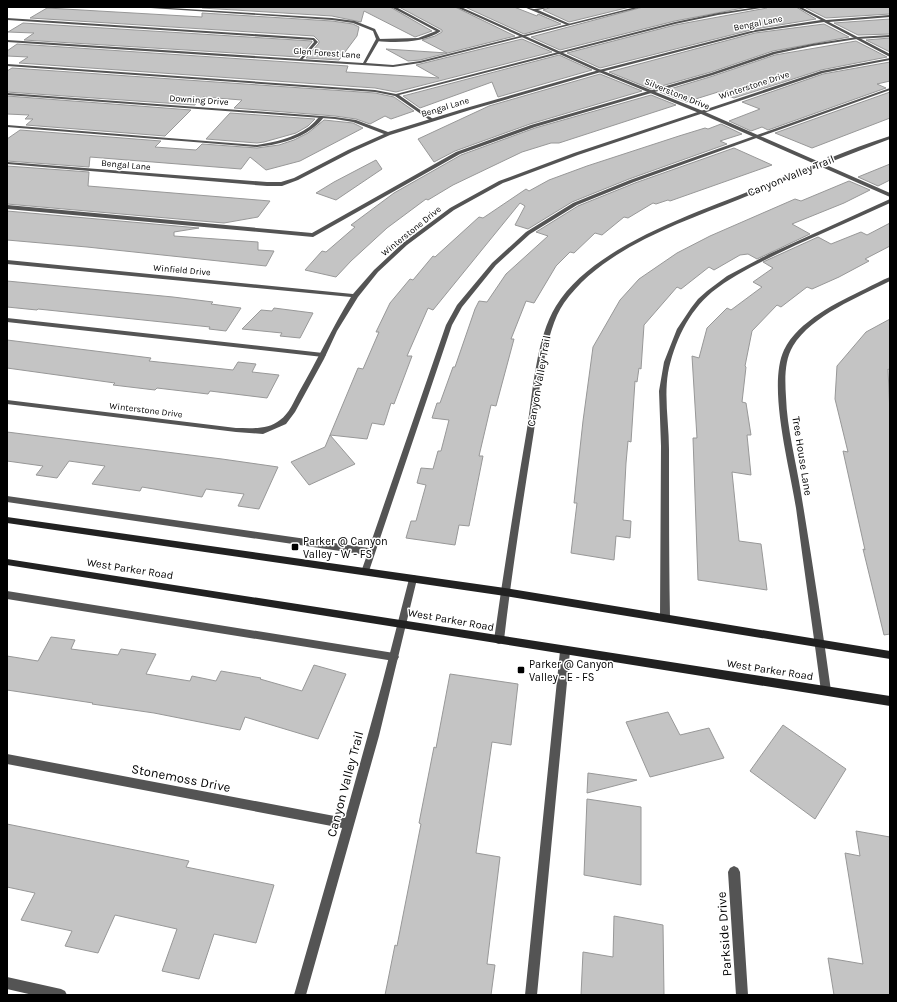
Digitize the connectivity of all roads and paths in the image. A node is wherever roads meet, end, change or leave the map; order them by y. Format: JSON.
{"nodes":[{"id":1,"x":138,"y":7,"type":"edge"},
{"id":2,"x":393,"y":7,"type":"edge"},
{"id":3,"x":458,"y":7,"type":"edge"},
{"id":4,"x":526,"y":7,"type":"edge"},
{"id":5,"x":549,"y":7,"type":"edge"},
{"id":6,"x":640,"y":7,"type":"edge"},
{"id":7,"x":765,"y":7,"type":"edge"},
{"id":8,"x":799,"y":7,"type":"edge"},
{"id":9,"x":535,"y":10,"type":"junction"},
{"id":10,"x":890,"y":16,"type":"edge"},
{"id":11,"x":7,"y":19,"type":"edge"},
{"id":12,"x":825,"y":21,"type":"junction"},
{"id":13,"x":568,"y":24,"type":"junction"},
{"id":14,"x":522,"y":36,"type":"junction"},
{"id":15,"x":890,"y":36,"type":"edge"},
{"id":16,"x":857,"y":38,"type":"junction"},
{"id":17,"x":378,"y":40,"type":"junction"},
{"id":18,"x":7,"y":41,"type":"edge"},
{"id":19,"x":561,"y":53,"type":"junction"},
{"id":20,"x":890,"y":57,"type":"edge"},
{"id":21,"x":301,"y":60,"type":"junction"},
{"id":22,"x":364,"y":64,"type":"junction"},
{"id":23,"x":7,"y":65,"type":"edge"},
{"id":24,"x":600,"y":71,"type":"junction"},
{"id":25,"x":890,"y":89,"type":"edge"},
{"id":26,"x":650,"y":91,"type":"junction"},
{"id":27,"x":7,"y":94,"type":"edge"},
{"id":28,"x":396,"y":95,"type":"junction"},
{"id":29,"x":701,"y":112,"type":"junction"},
{"id":30,"x":322,"y":116,"type":"junction"},
{"id":31,"x":431,"y":120,"type":"junction"},
{"id":32,"x":7,"y":126,"type":"edge"},
{"id":33,"x":388,"y":134,"type":"junction"},
{"id":34,"x":756,"y":137,"type":"junction"},
{"id":35,"x":890,"y":138,"type":"edge"},
{"id":36,"x":7,"y":163,"type":"edge"},
{"id":37,"x":819,"y":165,"type":"junction"},
{"id":38,"x":890,"y":196,"type":"edge"},
{"id":39,"x":890,"y":201,"type":"edge"},
{"id":40,"x":7,"y":207,"type":"edge"},
{"id":41,"x":7,"y":262,"type":"edge"},
{"id":42,"x":890,"y":279,"type":"edge"},
{"id":43,"x":355,"y":296,"type":"junction"},
{"id":44,"x":7,"y":320,"type":"edge"},
{"id":45,"x":323,"y":355,"type":"junction"},
{"id":46,"x":7,"y":402,"type":"edge"},
{"id":47,"x":7,"y":499,"type":"edge"},
{"id":48,"x":7,"y":520,"type":"edge"},
{"id":49,"x":372,"y":552,"type":"junction"},
{"id":50,"x":7,"y":562,"type":"edge"},
{"id":51,"x":365,"y":572,"type":"junction"},
{"id":52,"x":413,"y":579,"type":"junction"},
{"id":53,"x":505,"y":592,"type":"junction"},
{"id":54,"x":7,"y":595,"type":"edge"},
{"id":55,"x":665,"y":618,"type":"junction"},
{"id":56,"x":403,"y":624,"type":"junction"},
{"id":57,"x":499,"y":640,"type":"junction"},
{"id":58,"x":819,"y":644,"type":"junction"},
{"id":59,"x":566,"y":651,"type":"junction"},
{"id":60,"x":890,"y":654,"type":"edge"},
{"id":61,"x":394,"y":657,"type":"junction"},
{"id":62,"x":826,"y":691,"type":"junction"},
{"id":63,"x":890,"y":701,"type":"edge"},
{"id":64,"x":7,"y":759,"type":"edge"},
{"id":65,"x":349,"y":824,"type":"junction"},
{"id":66,"x":734,"y":872,"type":"dead end"},
{"id":67,"x":7,"y":983,"type":"edge"},
{"id":68,"x":61,"y":995,"type":"edge"},
{"id":69,"x":300,"y":995,"type":"edge"},
{"id":70,"x":531,"y":995,"type":"edge"},
{"id":71,"x":742,"y":995,"type":"edge"}],
"edges":[{"from":1,"to":17,"type":"street"},
{"from":2,"to":17,"type":"street"},
{"from":3,"to":14,"type":"street","name":"Silverstone Drive"},
{"from":4,"to":9,"type":"street"},
{"from":5,"to":9,"type":"street"},
{"from":6,"to":13,"type":"street","name":"Glen Forest Lane"},
{"from":7,"to":19,"type":"street"},
{"from":8,"to":12,"type":"street"},
{"from":9,"to":13,"type":"street"},
{"from":10,"to":12,"type":"street","name":"Bengal Lane"},
{"from":11,"to":21,"type":"street"},
{"from":12,"to":16,"type":"street"},
{"from":12,"to":24,"type":"street","name":"Bengal Lane"},
{"from":13,"to":14,"type":"street","name":"Glen Forest Lane"},
{"from":14,"to":19,"type":"street","name":"Silverstone Drive"},
{"from":14,"to":22,"type":"street","name":"Glen Forest Lane"},
{"from":15,"to":16,"type":"street"},
{"from":16,"to":20,"type":"street"},
{"from":16,"to":26,"type":"street"},
{"from":17,"to":22,"type":"street"},
{"from":18,"to":21,"type":"street","name":"Glen Forest Lane"},
{"from":19,"to":24,"type":"street","name":"Silverstone Drive"},
{"from":19,"to":28,"type":"street"},
{"from":20,"to":29,"type":"street","name":"Winterstone Drive"},
{"from":21,"to":22,"type":"street","name":"Glen Forest Lane"},
{"from":23,"to":28,"type":"street"},
{"from":24,"to":26,"type":"street","name":"Silverstone Drive"},
{"from":24,"to":31,"type":"street","name":"Bengal Lane"},
{"from":25,"to":34,"type":"street"},
{"from":26,"to":29,"type":"street","name":"Silverstone Drive"},
{"from":26,"to":40,"type":"street"},
{"from":27,"to":30,"type":"street","name":"Downing Drive"},
{"from":28,"to":31,"type":"street"},
{"from":29,"to":34,"type":"street","name":"Silverstone Drive"},
{"from":29,"to":43,"type":"street","name":"Winterstone Drive"},
{"from":30,"to":32,"type":"street"},
{"from":30,"to":33,"type":"street","name":"Downing Drive"},
{"from":31,"to":33,"type":"street","name":"Bengal Lane"},
{"from":33,"to":36,"type":"street","name":"Bengal Lane"},
{"from":34,"to":37,"type":"street","name":"Silverstone Drive"},
{"from":34,"to":49,"type":"street"},
{"from":35,"to":37,"type":"street","name":"Canyon Valley Trail"},
{"from":37,"to":38,"type":"street","name":"Silverstone Drive"},
{"from":37,"to":53,"type":"street","name":"Canyon Valley Trail"},
{"from":39,"to":55,"type":"street"},
{"from":41,"to":43,"type":"street","name":"Winfield Drive"},
{"from":42,"to":58,"type":"street","name":"Tree House Lane"},
{"from":43,"to":45,"type":"street","name":"Winterstone Drive"},
{"from":44,"to":45,"type":"street"},
{"from":45,"to":46,"type":"street","name":"Winterstone Drive"},
{"from":47,"to":49,"type":"street"},
{"from":48,"to":51,"type":"main road"},
{"from":49,"to":51,"type":"street"},
{"from":50,"to":56,"type":"main road","name":"West Parker Road"},
{"from":51,"to":52,"type":"main road"},
{"from":52,"to":53,"type":"main road"},
{"from":52,"to":56,"type":"street","name":"Canyon Valley Trail"},
{"from":53,"to":55,"type":"main road"},
{"from":53,"to":57,"type":"street","name":"Canyon Valley Trail"},
{"from":54,"to":61,"type":"street"},
{"from":55,"to":58,"type":"main road"},
{"from":56,"to":57,"type":"main road","name":"West Parker Road"},
{"from":56,"to":61,"type":"street","name":"Canyon Valley Trail"},
{"from":57,"to":59,"type":"main road","name":"West Parker Road"},
{"from":58,"to":60,"type":"main road"},
{"from":58,"to":62,"type":"street","name":"Tree House Lane"},
{"from":59,"to":62,"type":"main road","name":"West Parker Road"},
{"from":59,"to":70,"type":"street"},
{"from":61,"to":65,"type":"street","name":"Canyon Valley Trail"},
{"from":62,"to":63,"type":"main road","name":"West Parker Road"},
{"from":64,"to":65,"type":"street","name":"Stonemoss Drive"},
{"from":65,"to":69,"type":"street","name":"Canyon Valley Trail"},
{"from":66,"to":71,"type":"street","name":"Parkside Drive"},
{"from":67,"to":68,"type":"street"}]}
